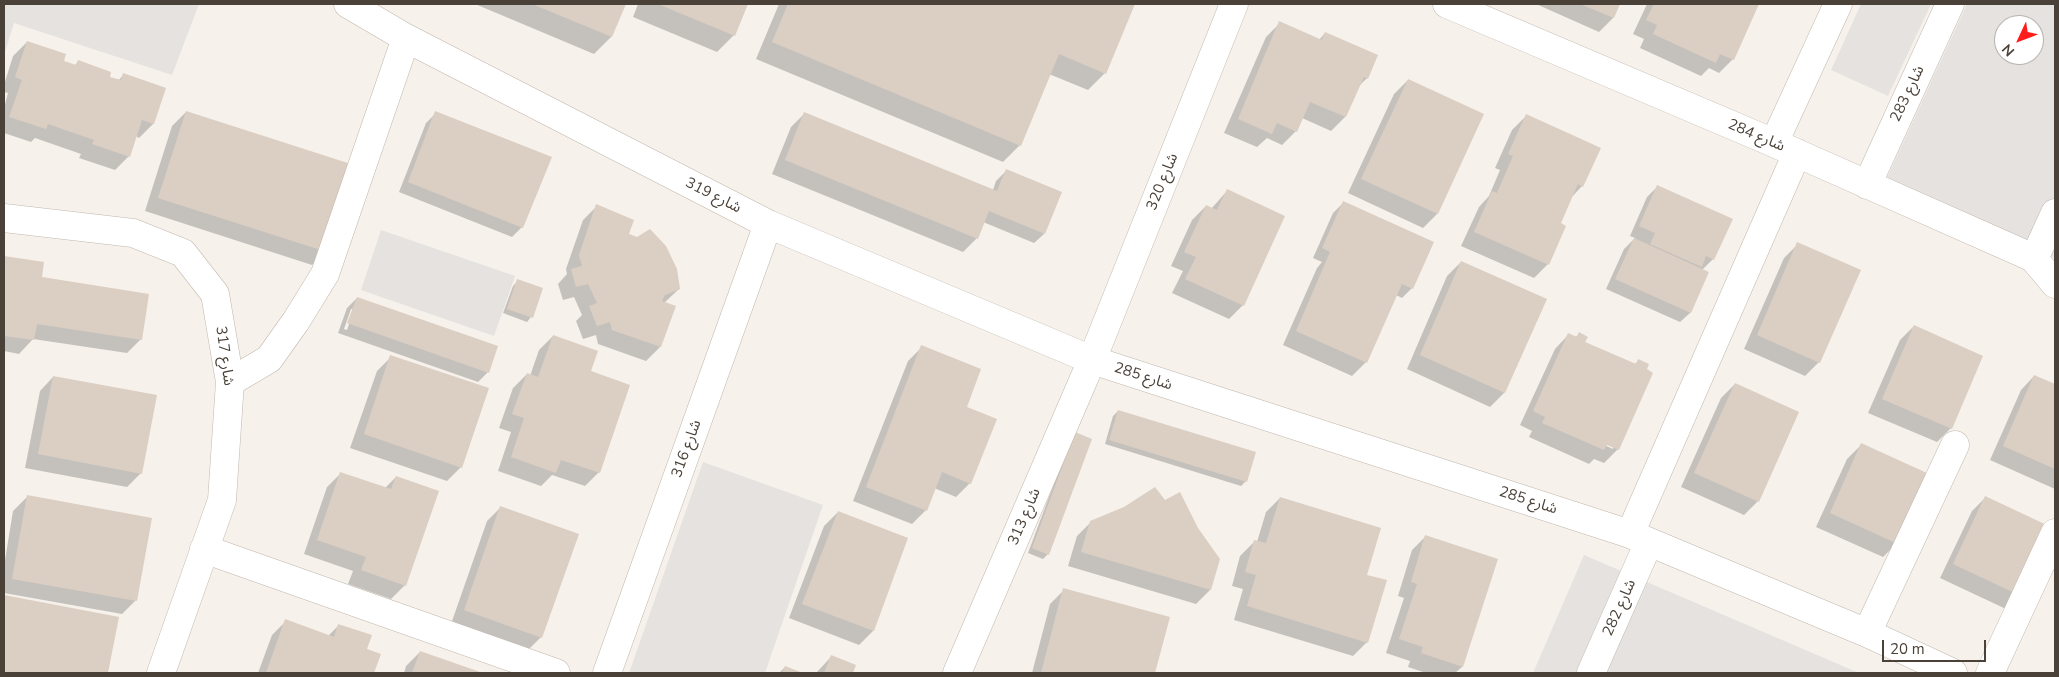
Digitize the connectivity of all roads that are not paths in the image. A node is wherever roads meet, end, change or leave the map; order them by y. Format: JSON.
{"nodes":[{"id":1,"x":348,"y":4,"type":"edge"},
{"id":2,"x":1234,"y":4,"type":"edge"},
{"id":3,"x":1446,"y":4,"type":"edge"},
{"id":4,"x":1838,"y":4,"type":"edge"},
{"id":5,"x":1950,"y":4,"type":"edge"},
{"id":6,"x":406,"y":38,"type":"junction"},
{"id":7,"x":1786,"y":148,"type":"junction"},
{"id":8,"x":1866,"y":185,"type":"junction"},
{"id":9,"x":2055,"y":213,"type":"edge"},
{"id":10,"x":4,"y":218,"type":"edge"},
{"id":11,"x":768,"y":224,"type":"junction"},
{"id":12,"x":2034,"y":259,"type":"junction"},
{"id":13,"x":2055,"y":284,"type":"edge"},
{"id":14,"x":1092,"y":360,"type":"junction"},
{"id":15,"x":230,"y":382,"type":"junction"},
{"id":16,"x":1955,"y":445,"type":"dead end"},
{"id":17,"x":2055,"y":533,"type":"edge"},
{"id":18,"x":1639,"y":538,"type":"junction"},
{"id":19,"x":204,"y":549,"type":"junction"},
{"id":20,"x":1867,"y":633,"type":"junction"},
{"id":21,"x":161,"y":673,"type":"edge"},
{"id":22,"x":556,"y":673,"type":"edge"},
{"id":23,"x":607,"y":673,"type":"edge"},
{"id":24,"x":958,"y":673,"type":"edge"},
{"id":25,"x":1591,"y":673,"type":"edge"},
{"id":26,"x":1953,"y":673,"type":"edge"},
{"id":27,"x":1990,"y":673,"type":"edge"}],
"edges":[{"from":1,"to":6,"type":"street","name":"شارع 319"},
{"from":2,"to":14,"type":"street","name":"شارع 320"},
{"from":3,"to":7,"type":"street","name":"شارع 284"},
{"from":4,"to":7,"type":"street"},
{"from":5,"to":8,"type":"street","name":"شارع 283"},
{"from":6,"to":11,"type":"street","name":"شارع 319"},
{"from":6,"to":15,"type":"street"},
{"from":7,"to":8,"type":"street","name":"شارع 284"},
{"from":7,"to":18,"type":"street","name":"شارع 282"},
{"from":8,"to":12,"type":"street","name":"شارع 284"},
{"from":9,"to":12,"type":"street"},
{"from":10,"to":15,"type":"street","name":"شارع 317"},
{"from":11,"to":14,"type":"street","name":"شارع 319"},
{"from":11,"to":23,"type":"street","name":"شارع 316"},
{"from":12,"to":13,"type":"street","name":"شارع 284"},
{"from":14,"to":18,"type":"street","name":"شارع 285"},
{"from":14,"to":24,"type":"street","name":"شارع 313"},
{"from":15,"to":19,"type":"street","name":"شارع 317"},
{"from":16,"to":20,"type":"street"},
{"from":17,"to":27,"type":"street"},
{"from":18,"to":20,"type":"street","name":"شارع 285"},
{"from":18,"to":25,"type":"street","name":"شارع 282"},
{"from":19,"to":21,"type":"street","name":"شارع 317"},
{"from":19,"to":22,"type":"street"},
{"from":20,"to":26,"type":"street","name":"شارع 285"}]}
